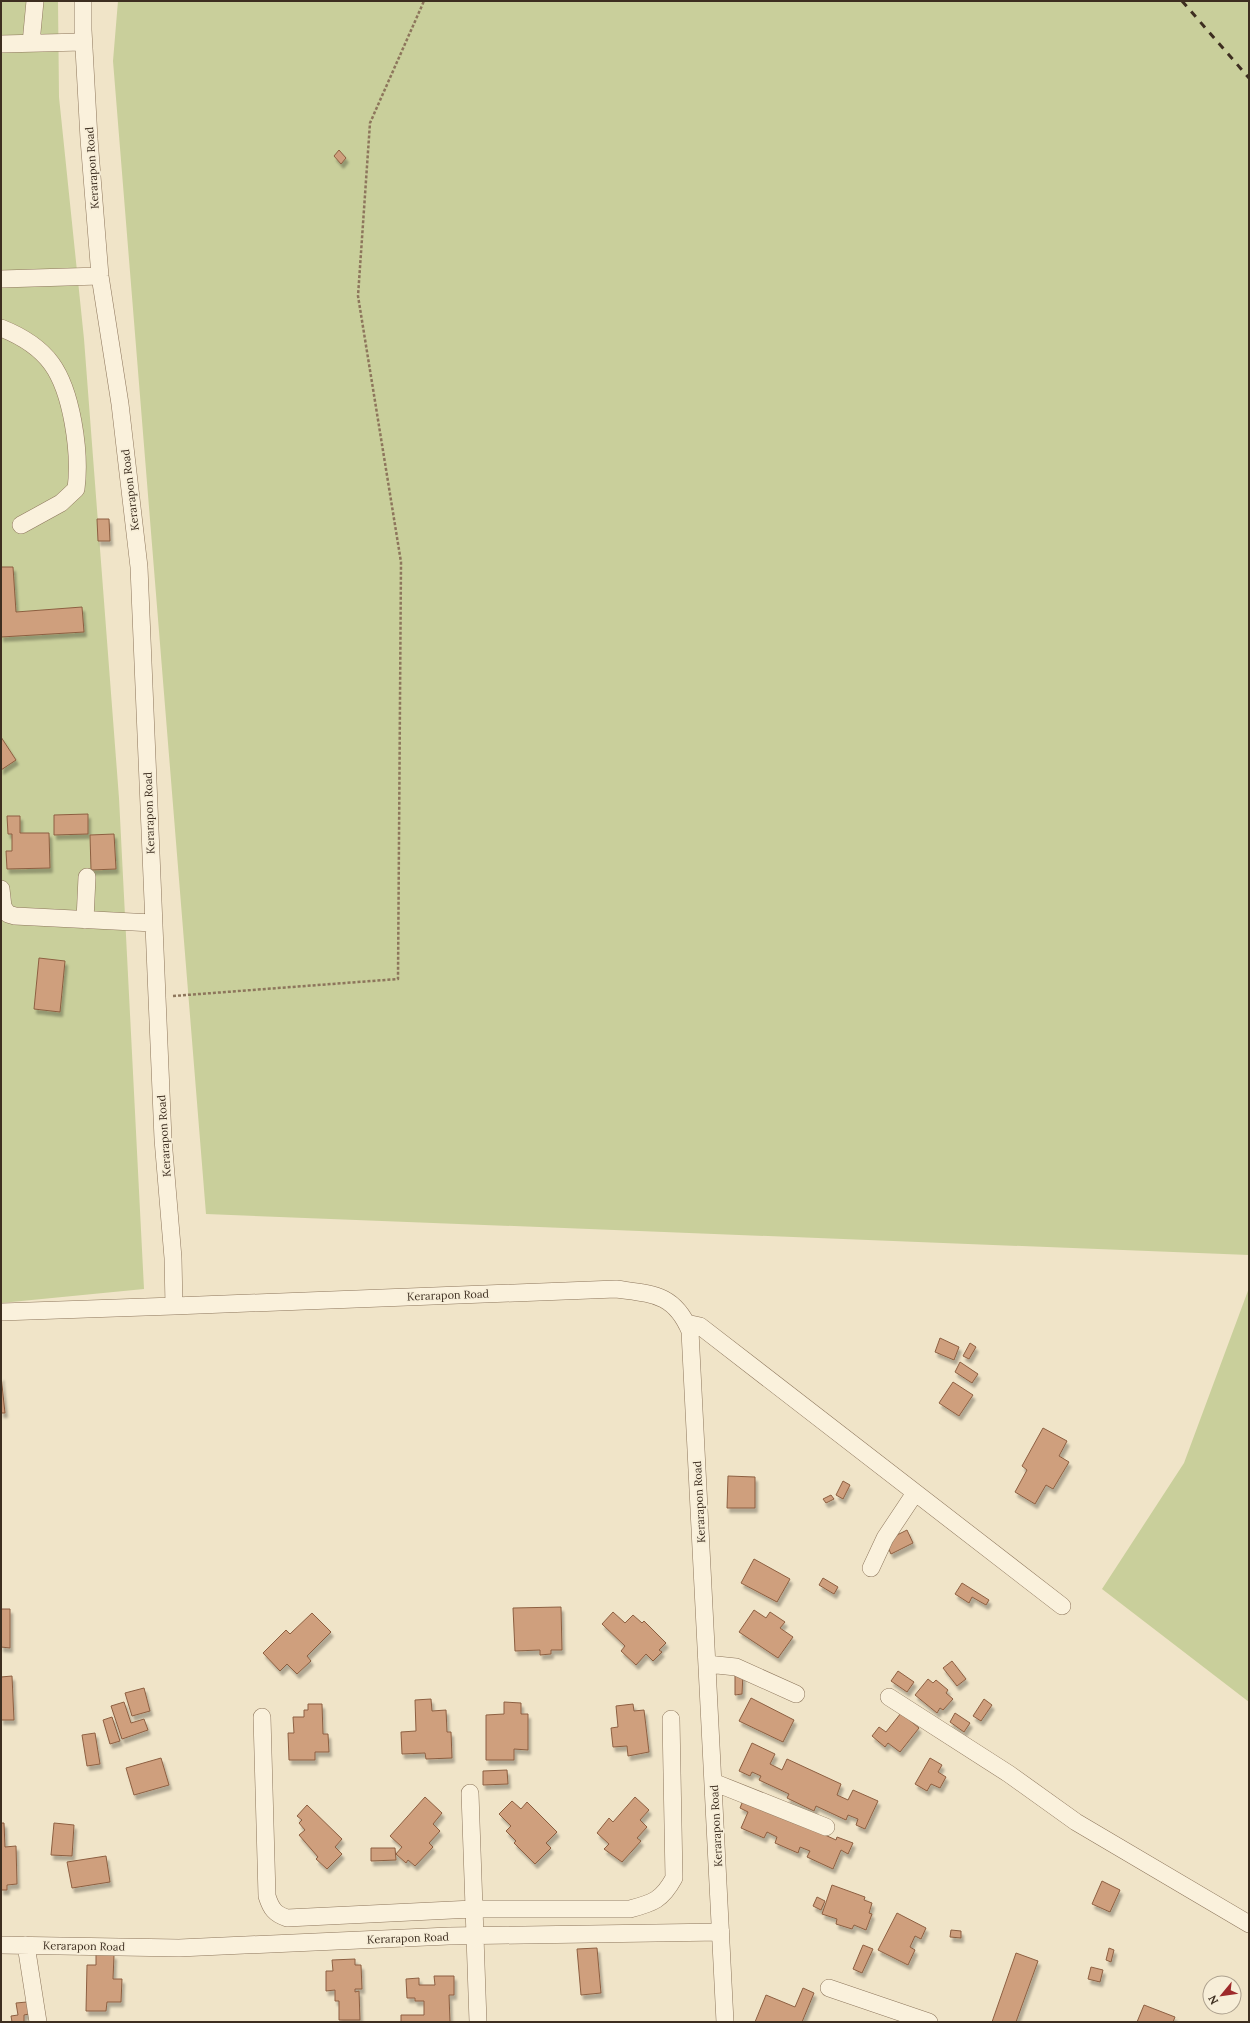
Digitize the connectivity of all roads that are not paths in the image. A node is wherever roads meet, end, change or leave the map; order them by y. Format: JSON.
{"nodes":[{"id":1,"x":35,"y":1,"type":"edge"},
{"id":2,"x":83,"y":1,"type":"edge"},
{"id":3,"x":83,"y":42,"type":"junction"},
{"id":4,"x":31,"y":43,"type":"junction"},
{"id":5,"x":1,"y":44,"type":"edge"},
{"id":6,"x":100,"y":276,"type":"junction"},
{"id":7,"x":1,"y":279,"type":"edge"},
{"id":8,"x":1,"y":328,"type":"edge"},
{"id":9,"x":21,"y":525,"type":"dead end"},
{"id":10,"x":87,"y":878,"type":"dead end"},
{"id":11,"x":2,"y":889,"type":"edge"},
{"id":12,"x":85,"y":920,"type":"junction"},
{"id":13,"x":153,"y":923,"type":"junction"},
{"id":14,"x":174,"y":1306,"type":"junction"},
{"id":15,"x":1,"y":1312,"type":"edge"},
{"id":16,"x":686,"y":1323,"type":"junction"},
{"id":17,"x":915,"y":1493,"type":"junction"},
{"id":18,"x":872,"y":1568,"type":"dead end"},
{"id":19,"x":1062,"y":1606,"type":"dead end"},
{"id":20,"x":707,"y":1664,"type":"junction"},
{"id":21,"x":796,"y":1694,"type":"dead end"},
{"id":22,"x":889,"y":1697,"type":"dead end"},
{"id":23,"x":262,"y":1716,"type":"dead end"},
{"id":24,"x":671,"y":1719,"type":"dead end"},
{"id":25,"x":713,"y":1782,"type":"junction"},
{"id":26,"x":470,"y":1793,"type":"dead end"},
{"id":27,"x":826,"y":1827,"type":"dead end"},
{"id":28,"x":473,"y":1909,"type":"junction"},
{"id":29,"x":1249,"y":1924,"type":"edge"},
{"id":30,"x":721,"y":1932,"type":"junction"},
{"id":31,"x":474,"y":1937,"type":"junction"},
{"id":32,"x":1,"y":1945,"type":"edge"},
{"id":33,"x":26,"y":1945,"type":"junction"},
{"id":34,"x":829,"y":1988,"type":"dead end"},
{"id":35,"x":38,"y":2022,"type":"edge"},
{"id":36,"x":478,"y":2022,"type":"edge"},
{"id":37,"x":725,"y":2022,"type":"edge"},
{"id":38,"x":929,"y":2022,"type":"edge"}],
"edges":[{"from":1,"to":4,"type":"street"},
{"from":2,"to":3,"type":"street","name":"Kerarapon Road"},
{"from":3,"to":4,"type":"street"},
{"from":3,"to":6,"type":"street","name":"Kerarapon Road"},
{"from":4,"to":5,"type":"street"},
{"from":6,"to":7,"type":"street"},
{"from":6,"to":13,"type":"street","name":"Kerarapon Road"},
{"from":8,"to":9,"type":"street"},
{"from":10,"to":12,"type":"street"},
{"from":11,"to":12,"type":"street"},
{"from":12,"to":13,"type":"street"},
{"from":13,"to":14,"type":"street","name":"Kerarapon Road"},
{"from":14,"to":15,"type":"street"},
{"from":14,"to":16,"type":"street","name":"Kerarapon Road"},
{"from":16,"to":17,"type":"street"},
{"from":16,"to":20,"type":"street","name":"Kerarapon Road"},
{"from":17,"to":18,"type":"street"},
{"from":17,"to":19,"type":"street"},
{"from":20,"to":21,"type":"street"},
{"from":20,"to":25,"type":"street","name":"Kerarapon Road"},
{"from":22,"to":29,"type":"street"},
{"from":23,"to":28,"type":"street"},
{"from":24,"to":28,"type":"street"},
{"from":25,"to":27,"type":"street"},
{"from":25,"to":30,"type":"street","name":"Kerarapon Road"},
{"from":26,"to":28,"type":"street"},
{"from":28,"to":31,"type":"street"},
{"from":30,"to":31,"type":"street","name":"Kerarapon Road"},
{"from":30,"to":37,"type":"street"},
{"from":31,"to":33,"type":"street","name":"Kerarapon Road"},
{"from":31,"to":36,"type":"street"},
{"from":32,"to":33,"type":"street","name":"Kerarapon Road"},
{"from":33,"to":35,"type":"street"},
{"from":34,"to":38,"type":"street"}]}
